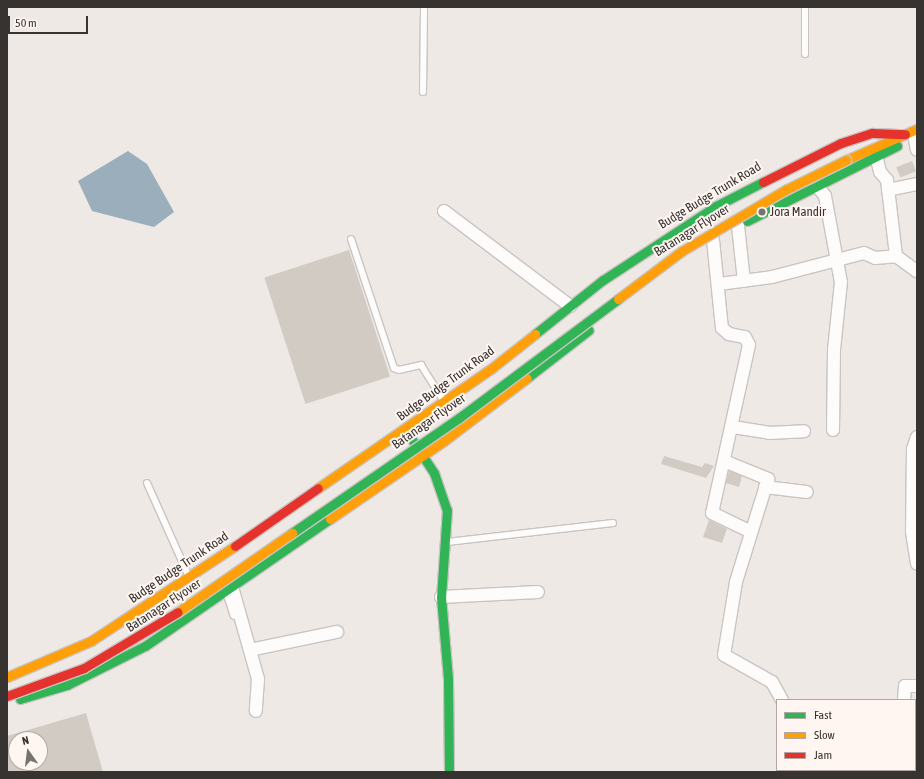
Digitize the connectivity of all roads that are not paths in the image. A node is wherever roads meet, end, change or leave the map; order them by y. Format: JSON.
{"nodes":[{"id":1,"x":424,"y":7,"type":"edge"},
{"id":2,"x":805,"y":7,"type":"edge"},
{"id":3,"x":805,"y":54,"type":"dead end"},
{"id":4,"x":423,"y":92,"type":"dead end"},
{"id":5,"x":914,"y":138,"type":"edge"},
{"id":6,"x":897,"y":146,"type":"junction"},
{"id":7,"x":858,"y":154,"type":"junction"},
{"id":8,"x":877,"y":159,"type":"junction"},
{"id":9,"x":917,"y":184,"type":"edge"},
{"id":10,"x":817,"y":186,"type":"junction"},
{"id":11,"x":888,"y":190,"type":"junction"},
{"id":12,"x":444,"y":211,"type":"dead end"},
{"id":13,"x":738,"y":226,"type":"junction"},
{"id":14,"x":351,"y":239,"type":"dead end"},
{"id":15,"x":713,"y":240,"type":"junction"},
{"id":16,"x":896,"y":256,"type":"junction"},
{"id":17,"x":836,"y":260,"type":"junction"},
{"id":18,"x":917,"y":271,"type":"edge"},
{"id":19,"x":744,"y":281,"type":"junction"},
{"id":20,"x":719,"y":284,"type":"junction"},
{"id":21,"x":570,"y":306,"type":"junction"},
{"id":22,"x":444,"y":402,"type":"junction"},
{"id":23,"x":733,"y":427,"type":"junction"},
{"id":24,"x":405,"y":429,"type":"junction"},
{"id":25,"x":833,"y":430,"type":"dead end"},
{"id":26,"x":804,"y":431,"type":"dead end"},
{"id":27,"x":917,"y":437,"type":"edge"},
{"id":28,"x":423,"y":455,"type":"junction"},
{"id":29,"x":724,"y":461,"type":"junction"},
{"id":30,"x":147,"y":483,"type":"dead end"},
{"id":31,"x":765,"y":486,"type":"junction"},
{"id":32,"x":807,"y":492,"type":"dead end"},
{"id":33,"x":914,"y":521,"type":"edge"},
{"id":34,"x":613,"y":523,"type":"dead end"},
{"id":35,"x":749,"y":531,"type":"junction"},
{"id":36,"x":447,"y":542,"type":"junction"},
{"id":37,"x":917,"y":564,"type":"edge"},
{"id":38,"x":190,"y":577,"type":"junction"},
{"id":39,"x":229,"y":589,"type":"junction"},
{"id":40,"x":538,"y":592,"type":"dead end"},
{"id":41,"x":441,"y":597,"type":"junction"},
{"id":42,"x":337,"y":632,"type":"dead end"},
{"id":43,"x":250,"y":650,"type":"junction"},
{"id":44,"x":250,"y":672,"type":"dead end"},
{"id":45,"x":7,"y":677,"type":"edge"},
{"id":46,"x":917,"y":686,"type":"edge"},
{"id":47,"x":7,"y":696,"type":"edge"},
{"id":48,"x":781,"y":699,"type":"edge"},
{"id":49,"x":904,"y":699,"type":"edge"},
{"id":50,"x":7,"y":703,"type":"edge"},
{"id":51,"x":256,"y":711,"type":"dead end"},
{"id":52,"x":449,"y":772,"type":"edge"}],
"edges":[{"from":1,"to":4,"type":"lane"},
{"from":2,"to":3,"type":"lane"},
{"from":5,"to":6,"type":"street"},
{"from":5,"to":7,"type":"street"},
{"from":5,"to":21,"type":"street","name":"Budge Budge Trunk Road"},
{"from":6,"to":7,"type":"street"},
{"from":6,"to":8,"type":"street"},
{"from":7,"to":47,"type":"street","name":"Batanagar Flyover","bridge":true},
{"from":8,"to":10,"type":"street"},
{"from":8,"to":11,"type":"street"},
{"from":9,"to":11,"type":"street"},
{"from":10,"to":13,"type":"street"},
{"from":10,"to":17,"type":"street"},
{"from":11,"to":16,"type":"street"},
{"from":12,"to":21,"type":"street"},
{"from":13,"to":15,"type":"street"},
{"from":13,"to":19,"type":"street"},
{"from":14,"to":22,"type":"lane"},
{"from":15,"to":20,"type":"street"},
{"from":15,"to":28,"type":"street"},
{"from":16,"to":17,"type":"street"},
{"from":16,"to":18,"type":"street"},
{"from":17,"to":19,"type":"street"},
{"from":17,"to":25,"type":"street"},
{"from":19,"to":20,"type":"street"},
{"from":20,"to":23,"type":"street"},
{"from":21,"to":22,"type":"street","name":"Budge Budge Trunk Road"},
{"from":22,"to":24,"type":"street","name":"Budge Budge Trunk Road"},
{"from":23,"to":26,"type":"street"},
{"from":23,"to":29,"type":"street"},
{"from":24,"to":28,"type":"street"},
{"from":24,"to":38,"type":"street","name":"Budge Budge Trunk Road"},
{"from":27,"to":33,"type":"street"},
{"from":28,"to":36,"type":"street"},
{"from":28,"to":39,"type":"street"},
{"from":29,"to":31,"type":"street"},
{"from":29,"to":35,"type":"street"},
{"from":30,"to":38,"type":"lane"},
{"from":31,"to":32,"type":"street"},
{"from":31,"to":35,"type":"street"},
{"from":33,"to":37,"type":"street"},
{"from":34,"to":36,"type":"lane"},
{"from":35,"to":48,"type":"street"},
{"from":36,"to":41,"type":"street"},
{"from":38,"to":45,"type":"street","name":"Budge Budge Trunk Road"},
{"from":39,"to":43,"type":"street"},
{"from":39,"to":44,"type":"lane"},
{"from":39,"to":50,"type":"street"},
{"from":40,"to":41,"type":"street"},
{"from":41,"to":52,"type":"street"},
{"from":42,"to":43,"type":"street"},
{"from":43,"to":51,"type":"street"},
{"from":46,"to":49,"type":"street"}]}
